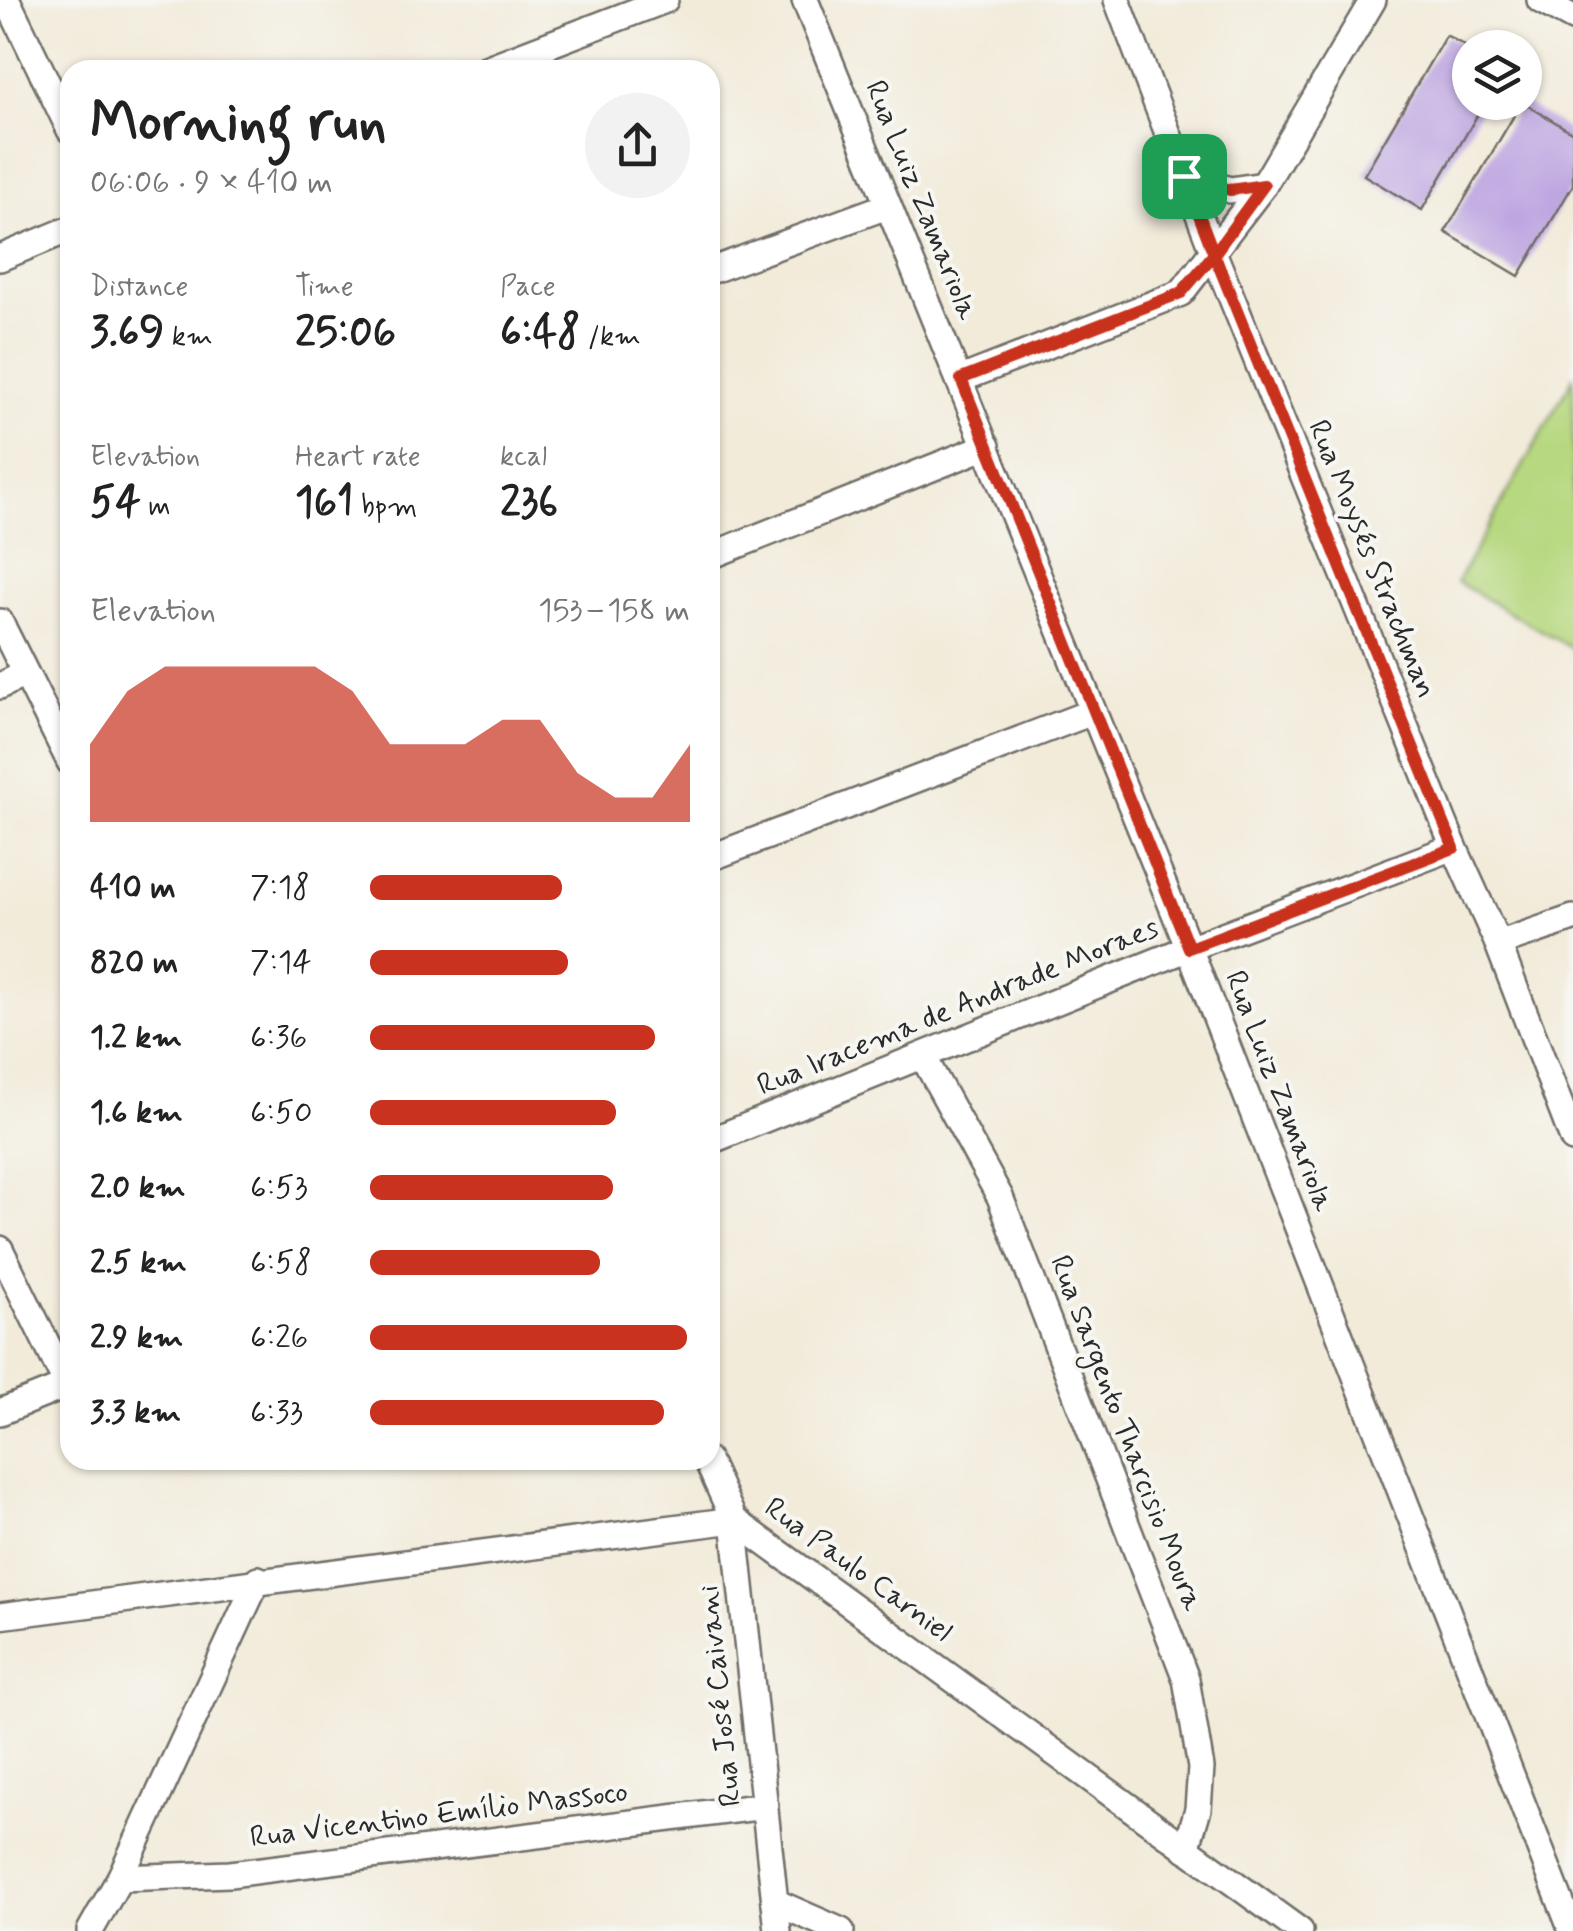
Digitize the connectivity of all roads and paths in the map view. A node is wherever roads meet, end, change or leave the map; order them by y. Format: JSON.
{"nodes":[{"id":1,"x":7,"y":0,"type":"edge"},
{"id":2,"x":666,"y":0,"type":"edge"},
{"id":3,"x":805,"y":0,"type":"edge"},
{"id":4,"x":1117,"y":0,"type":"edge"},
{"id":5,"x":1372,"y":0,"type":"edge"},
{"id":6,"x":1540,"y":0,"type":"edge"},
{"id":7,"x":1573,"y":18,"type":"edge"},
{"id":8,"x":509,"y":60,"type":"edge"},
{"id":9,"x":60,"y":109,"type":"edge"},
{"id":10,"x":1184,"y":176,"type":"junction"},
{"id":11,"x":1264,"y":185,"type":"junction"},
{"id":12,"x":888,"y":206,"type":"junction"},
{"id":13,"x":60,"y":233,"type":"edge"},
{"id":14,"x":1214,"y":254,"type":"junction"},
{"id":15,"x":0,"y":258,"type":"edge"},
{"id":16,"x":720,"y":267,"type":"edge"},
{"id":17,"x":961,"y":379,"type":"junction"},
{"id":18,"x":987,"y":446,"type":"junction"},
{"id":19,"x":720,"y":552,"type":"edge"},
{"id":20,"x":0,"y":622,"type":"edge"},
{"id":21,"x":24,"y":674,"type":"junction"},
{"id":22,"x":0,"y":686,"type":"edge"},
{"id":23,"x":1092,"y":712,"type":"junction"},
{"id":24,"x":60,"y":743,"type":"edge"},
{"id":25,"x":1454,"y":848,"type":"junction"},
{"id":26,"x":720,"y":854,"type":"edge"},
{"id":27,"x":1573,"y":918,"type":"edge"},
{"id":28,"x":1498,"y":944,"type":"junction"},
{"id":29,"x":1189,"y":948,"type":"junction"},
{"id":30,"x":924,"y":1058,"type":"junction"},
{"id":31,"x":720,"y":1137,"type":"edge"},
{"id":32,"x":1573,"y":1140,"type":"edge"},
{"id":33,"x":0,"y":1249,"type":"edge"},
{"id":34,"x":60,"y":1366,"type":"edge"},
{"id":35,"x":60,"y":1388,"type":"edge"},
{"id":36,"x":0,"y":1412,"type":"edge"},
{"id":37,"x":712,"y":1470,"type":"edge"},
{"id":38,"x":734,"y":1520,"type":"junction"},
{"id":39,"x":258,"y":1579,"type":"junction"},
{"id":40,"x":0,"y":1616,"type":"edge"},
{"id":41,"x":765,"y":1806,"type":"junction"},
{"id":42,"x":1186,"y":1849,"type":"junction"},
{"id":43,"x":120,"y":1878,"type":"junction"},
{"id":44,"x":775,"y":1902,"type":"junction"},
{"id":45,"x":90,"y":1931,"type":"edge"},
{"id":46,"x":778,"y":1931,"type":"edge"},
{"id":47,"x":841,"y":1931,"type":"edge"},
{"id":48,"x":1300,"y":1931,"type":"edge"},
{"id":49,"x":1572,"y":1931,"type":"edge"}],
"edges":[{"from":1,"to":9,"type":"street"},
{"from":2,"to":8,"type":"street"},
{"from":3,"to":12,"type":"street","name":"Rua Luiz Zamariola"},
{"from":4,"to":10,"type":"street","name":"Rua Moysés Strachman"},
{"from":5,"to":11,"type":"street"},
{"from":6,"to":7,"type":"street"},
{"from":10,"to":11,"type":"street"},
{"from":10,"to":14,"type":"street","name":"Rua Moysés Strachman"},
{"from":11,"to":14,"type":"street"},
{"from":12,"to":16,"type":"street"},
{"from":12,"to":17,"type":"street","name":"Rua Luiz Zamariola"},
{"from":13,"to":15,"type":"street"},
{"from":14,"to":17,"type":"street"},
{"from":14,"to":25,"type":"street","name":"Rua Moysés Strachman"},
{"from":17,"to":18,"type":"street","name":"Rua Luiz Zamariola"},
{"from":18,"to":19,"type":"street"},
{"from":18,"to":23,"type":"street","name":"Rua Luiz Zamariola"},
{"from":20,"to":21,"type":"street"},
{"from":21,"to":22,"type":"street"},
{"from":21,"to":24,"type":"street"},
{"from":23,"to":26,"type":"street"},
{"from":23,"to":29,"type":"street","name":"Rua Luiz Zamariola"},
{"from":25,"to":28,"type":"street","name":"Rua Moysés Strachman"},
{"from":25,"to":29,"type":"street","name":"Rua Iracema de Andrade Moraes"},
{"from":27,"to":28,"type":"street"},
{"from":28,"to":32,"type":"street","name":"Rua Moysés Strachman"},
{"from":29,"to":30,"type":"street","name":"Rua Iracema de Andrade Moraes"},
{"from":29,"to":49,"type":"street","name":"Rua Luiz Zamariola"},
{"from":30,"to":31,"type":"street","name":"Rua Iracema de Andrade Moraes"},
{"from":30,"to":42,"type":"street","name":"Rua Sargento Tharcisio Moura"},
{"from":33,"to":34,"type":"street"},
{"from":35,"to":36,"type":"street"},
{"from":37,"to":38,"type":"street","name":"Rua José Caivani"},
{"from":38,"to":39,"type":"street","name":"Rua Paulo Carniel"},
{"from":38,"to":41,"type":"street","name":"Rua José Caivani"},
{"from":38,"to":42,"type":"street","name":"Rua Paulo Carniel"},
{"from":39,"to":40,"type":"street","name":"Rua Paulo Carniel"},
{"from":39,"to":43,"type":"street"},
{"from":41,"to":43,"type":"street","name":"Rua Vicentino Emílio Massoco"},
{"from":41,"to":44,"type":"street","name":"Rua José Caivani"},
{"from":42,"to":48,"type":"street","name":"Rua Paulo Carniel"},
{"from":43,"to":45,"type":"street"},
{"from":44,"to":46,"type":"street","name":"Rua José Caivani"},
{"from":44,"to":47,"type":"street"}]}
